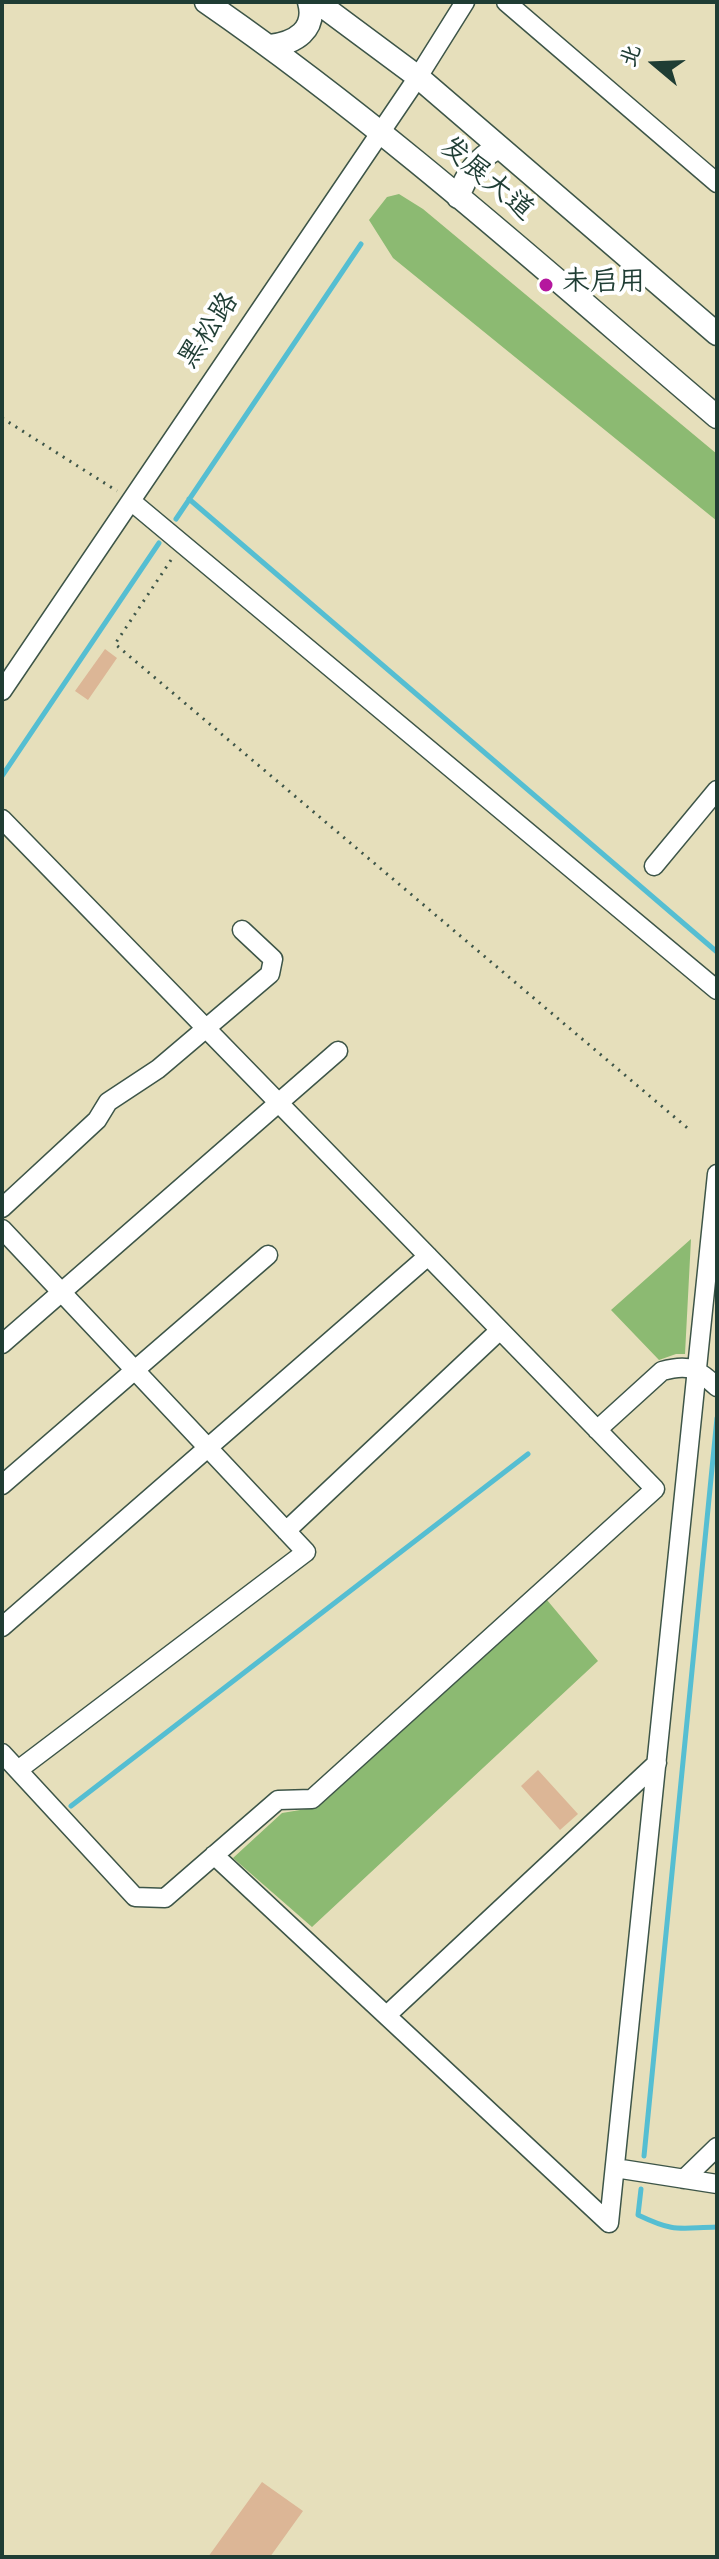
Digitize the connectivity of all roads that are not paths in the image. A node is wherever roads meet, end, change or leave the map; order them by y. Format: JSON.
{"nodes":[{"id":1,"x":206,"y":2,"type":"edge"},
{"id":2,"x":309,"y":2,"type":"edge"},
{"id":3,"x":317,"y":2,"type":"edge"},
{"id":4,"x":465,"y":2,"type":"edge"},
{"id":5,"x":506,"y":2,"type":"edge"},
{"id":6,"x":270,"y":46,"type":"junction"},
{"id":7,"x":418,"y":77,"type":"junction"},
{"id":8,"x":380,"y":130,"type":"junction"},
{"id":9,"x":499,"y":147,"type":"junction"},
{"id":10,"x":717,"y":183,"type":"edge"},
{"id":11,"x":458,"y":197,"type":"junction"},
{"id":12,"x":717,"y":334,"type":"edge"},
{"id":13,"x":717,"y":417,"type":"edge"},
{"id":14,"x":131,"y":501,"type":"junction"},
{"id":15,"x":2,"y":691,"type":"edge"},
{"id":16,"x":717,"y":790,"type":"edge"},
{"id":17,"x":2,"y":819,"type":"edge"},
{"id":18,"x":654,"y":866,"type":"dead end"},
{"id":19,"x":242,"y":930,"type":"dead end"},
{"id":20,"x":717,"y":990,"type":"edge"},
{"id":21,"x":206,"y":1028,"type":"junction"},
{"id":22,"x":338,"y":1051,"type":"dead end"},
{"id":23,"x":279,"y":1103,"type":"junction"},
{"id":24,"x":717,"y":1174,"type":"edge"},
{"id":25,"x":2,"y":1208,"type":"edge"},
{"id":26,"x":2,"y":1229,"type":"edge"},
{"id":27,"x":268,"y":1255,"type":"dead end"},
{"id":28,"x":428,"y":1256,"type":"junction"},
{"id":29,"x":61,"y":1292,"type":"junction"},
{"id":30,"x":500,"y":1330,"type":"junction"},
{"id":31,"x":2,"y":1344,"type":"edge"},
{"id":32,"x":697,"y":1369,"type":"junction"},
{"id":33,"x":135,"y":1370,"type":"junction"},
{"id":34,"x":717,"y":1387,"type":"edge"},
{"id":35,"x":597,"y":1430,"type":"junction"},
{"id":36,"x":208,"y":1448,"type":"junction"},
{"id":37,"x":2,"y":1485,"type":"edge"},
{"id":38,"x":286,"y":1531,"type":"junction"},
{"id":39,"x":2,"y":1627,"type":"edge"},
{"id":40,"x":2,"y":1753,"type":"edge"},
{"id":41,"x":657,"y":1763,"type":"junction"},
{"id":42,"x":18,"y":1770,"type":"junction"},
{"id":43,"x":214,"y":1855,"type":"junction"},
{"id":44,"x":387,"y":2015,"type":"junction"},
{"id":45,"x":717,"y":2147,"type":"edge"},
{"id":46,"x":615,"y":2168,"type":"junction"},
{"id":47,"x":684,"y":2179,"type":"junction"},
{"id":48,"x":717,"y":2184,"type":"edge"}],
"edges":[{"from":1,"to":6,"type":"main road","name":"发展大道"},
{"from":2,"to":6,"type":"main road"},
{"from":3,"to":7,"type":"main road","name":"发展大道"},
{"from":4,"to":7,"type":"street","name":"黑松路"},
{"from":5,"to":10,"type":"street"},
{"from":6,"to":8,"type":"main road","name":"发展大道"},
{"from":7,"to":8,"type":"street","name":"黑松路"},
{"from":7,"to":9,"type":"main road","name":"发展大道"},
{"from":8,"to":11,"type":"main road","name":"发展大道"},
{"from":8,"to":14,"type":"street","name":"黑松路"},
{"from":9,"to":11,"type":"main road"},
{"from":9,"to":12,"type":"main road","name":"发展大道"},
{"from":11,"to":13,"type":"main road","name":"发展大道"},
{"from":14,"to":15,"type":"street","name":"黑松路"},
{"from":14,"to":20,"type":"street"},
{"from":16,"to":18,"type":"street"},
{"from":17,"to":21,"type":"street"},
{"from":19,"to":21,"type":"street"},
{"from":21,"to":23,"type":"street"},
{"from":21,"to":25,"type":"street"},
{"from":22,"to":23,"type":"street"},
{"from":23,"to":28,"type":"street"},
{"from":23,"to":29,"type":"street"},
{"from":24,"to":32,"type":"street"},
{"from":26,"to":29,"type":"street"},
{"from":27,"to":33,"type":"street"},
{"from":28,"to":30,"type":"street"},
{"from":28,"to":36,"type":"street"},
{"from":29,"to":31,"type":"street"},
{"from":29,"to":33,"type":"street"},
{"from":30,"to":35,"type":"street"},
{"from":30,"to":38,"type":"street"},
{"from":32,"to":34,"type":"street"},
{"from":32,"to":35,"type":"street"},
{"from":32,"to":41,"type":"street"},
{"from":33,"to":36,"type":"street"},
{"from":33,"to":37,"type":"street"},
{"from":35,"to":43,"type":"street"},
{"from":36,"to":38,"type":"street"},
{"from":36,"to":39,"type":"street"},
{"from":38,"to":42,"type":"street"},
{"from":40,"to":42,"type":"street"},
{"from":41,"to":44,"type":"street"},
{"from":41,"to":46,"type":"street"},
{"from":42,"to":43,"type":"street"},
{"from":43,"to":44,"type":"street"},
{"from":44,"to":46,"type":"street"},
{"from":45,"to":47,"type":"street"},
{"from":46,"to":47,"type":"street"},
{"from":47,"to":48,"type":"street"}]}
